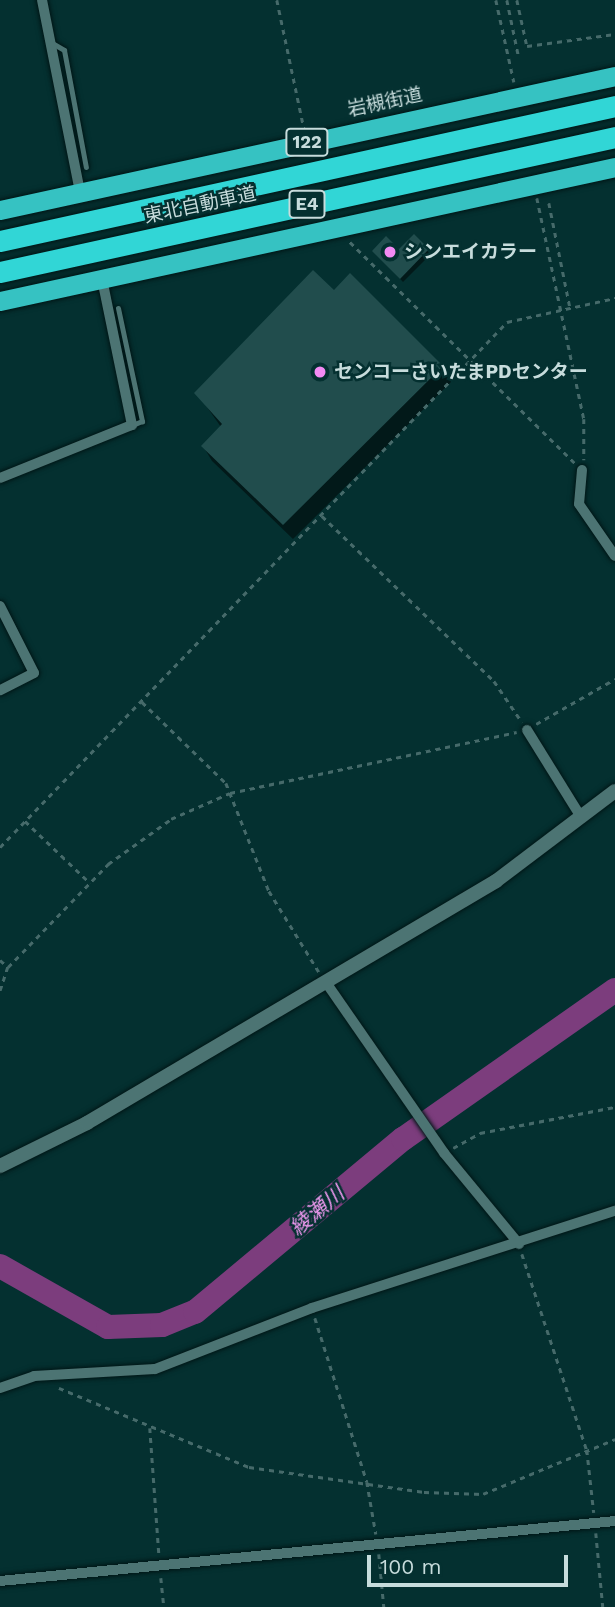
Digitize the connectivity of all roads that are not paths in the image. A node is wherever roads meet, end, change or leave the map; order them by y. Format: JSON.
{"nodes":[{"id":1,"x":43,"y":0,"type":"edge"},
{"id":2,"x":52,"y":43,"type":"junction"},
{"id":3,"x":615,"y":76,"type":"edge"},
{"id":4,"x":615,"y":106,"type":"edge"},
{"id":5,"x":615,"y":136,"type":"edge"},
{"id":6,"x":86,"y":167,"type":"dead end"},
{"id":7,"x":615,"y":167,"type":"edge"},
{"id":8,"x":80,"y":192,"type":"junction"},
{"id":9,"x":0,"y":210,"type":"edge"},
{"id":10,"x":0,"y":241,"type":"edge"},
{"id":11,"x":0,"y":272,"type":"edge"},
{"id":12,"x":102,"y":279,"type":"junction"},
{"id":13,"x":0,"y":301,"type":"edge"},
{"id":14,"x":118,"y":309,"type":"dead end"},
{"id":15,"x":132,"y":425,"type":"junction"},
{"id":16,"x":582,"y":470,"type":"road end"},
{"id":17,"x":0,"y":478,"type":"edge"},
{"id":18,"x":615,"y":556,"type":"edge"},
{"id":19,"x":0,"y":606,"type":"edge"},
{"id":20,"x":0,"y":690,"type":"edge"},
{"id":21,"x":527,"y":730,"type":"road end"},
{"id":22,"x":615,"y":790,"type":"edge"},
{"id":23,"x":581,"y":817,"type":"junction"},
{"id":24,"x":325,"y":981,"type":"junction"},
{"id":25,"x":0,"y":1166,"type":"edge"},
{"id":26,"x":615,"y":1212,"type":"edge"},
{"id":27,"x":519,"y":1244,"type":"junction"},
{"id":28,"x":0,"y":1388,"type":"edge"},
{"id":29,"x":615,"y":1521,"type":"edge"},
{"id":30,"x":0,"y":1581,"type":"edge"}],
"edges":[{"from":1,"to":2,"type":"street"},
{"from":2,"to":6,"type":"lane"},
{"from":2,"to":8,"type":"street"},
{"from":3,"to":8,"type":"highway","name":"岩槻街道","number":"122"},
{"from":4,"to":10,"type":"highway","name":"東北自動車道","number":"E4"},
{"from":5,"to":11,"type":"highway","name":"東北自動車道","number":"E4"},
{"from":7,"to":12,"type":"highway"},
{"from":8,"to":9,"type":"highway","name":"岩槻街道","number":"122"},
{"from":12,"to":13,"type":"highway"},
{"from":12,"to":15,"type":"street"},
{"from":14,"to":15,"type":"lane"},
{"from":15,"to":17,"type":"street"},
{"from":16,"to":18,"type":"street"},
{"from":19,"to":20,"type":"street"},
{"from":21,"to":23,"type":"street"},
{"from":22,"to":23,"type":"street"},
{"from":23,"to":24,"type":"street"},
{"from":24,"to":25,"type":"street"},
{"from":24,"to":27,"type":"street"},
{"from":26,"to":27,"type":"street"},
{"from":27,"to":28,"type":"street"},
{"from":29,"to":30,"type":"street"}]}
